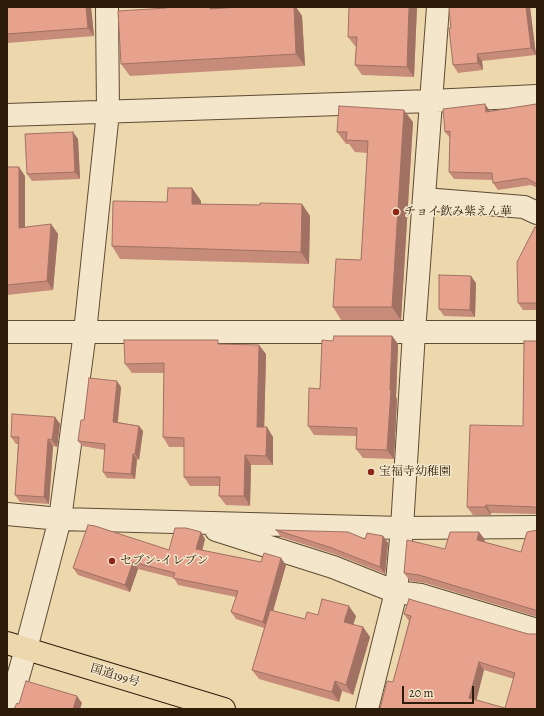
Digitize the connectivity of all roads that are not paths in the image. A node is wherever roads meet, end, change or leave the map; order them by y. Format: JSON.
{"nodes":[{"id":1,"x":107,"y":7,"type":"edge"},
{"id":2,"x":438,"y":7,"type":"edge"},
{"id":3,"x":537,"y":96,"type":"edge"},
{"id":4,"x":431,"y":101,"type":"junction"},
{"id":5,"x":108,"y":112,"type":"junction"},
{"id":6,"x":7,"y":115,"type":"edge"},
{"id":7,"x":424,"y":199,"type":"junction"},
{"id":8,"x":537,"y":214,"type":"edge"},
{"id":9,"x":7,"y":332,"type":"edge"},
{"id":10,"x":85,"y":332,"type":"junction"},
{"id":11,"x":414,"y":332,"type":"junction"},
{"id":12,"x":537,"y":332,"type":"edge"},
{"id":13,"x":7,"y":514,"type":"edge"},
{"id":14,"x":60,"y":519,"type":"junction"},
{"id":15,"x":193,"y":522,"type":"junction"},
{"id":16,"x":537,"y":527,"type":"edge"},
{"id":17,"x":402,"y":528,"type":"junction"},
{"id":18,"x":396,"y":592,"type":"junction"},
{"id":19,"x":537,"y":630,"type":"edge"},
{"id":20,"x":17,"y":646,"type":"edge"},
{"id":21,"x":9,"y":709,"type":"edge"},
{"id":22,"x":224,"y":709,"type":"edge"},
{"id":23,"x":367,"y":709,"type":"edge"}],
"edges":[{"from":1,"to":5,"type":"street"},
{"from":2,"to":4,"type":"street"},
{"from":3,"to":4,"type":"street"},
{"from":4,"to":5,"type":"street"},
{"from":4,"to":7,"type":"street"},
{"from":5,"to":6,"type":"street"},
{"from":5,"to":10,"type":"street"},
{"from":7,"to":8,"type":"street"},
{"from":7,"to":11,"type":"street"},
{"from":9,"to":10,"type":"street"},
{"from":10,"to":11,"type":"street"},
{"from":10,"to":14,"type":"street"},
{"from":11,"to":12,"type":"street"},
{"from":11,"to":17,"type":"street"},
{"from":13,"to":14,"type":"street"},
{"from":14,"to":15,"type":"street"},
{"from":14,"to":20,"type":"street"},
{"from":15,"to":17,"type":"street"},
{"from":15,"to":18,"type":"street"},
{"from":16,"to":17,"type":"street"},
{"from":17,"to":18,"type":"street"},
{"from":18,"to":19,"type":"street"},
{"from":18,"to":23,"type":"street"},
{"from":20,"to":21,"type":"street"},
{"from":20,"to":22,"type":"highway","name":"国道199号"}]}
